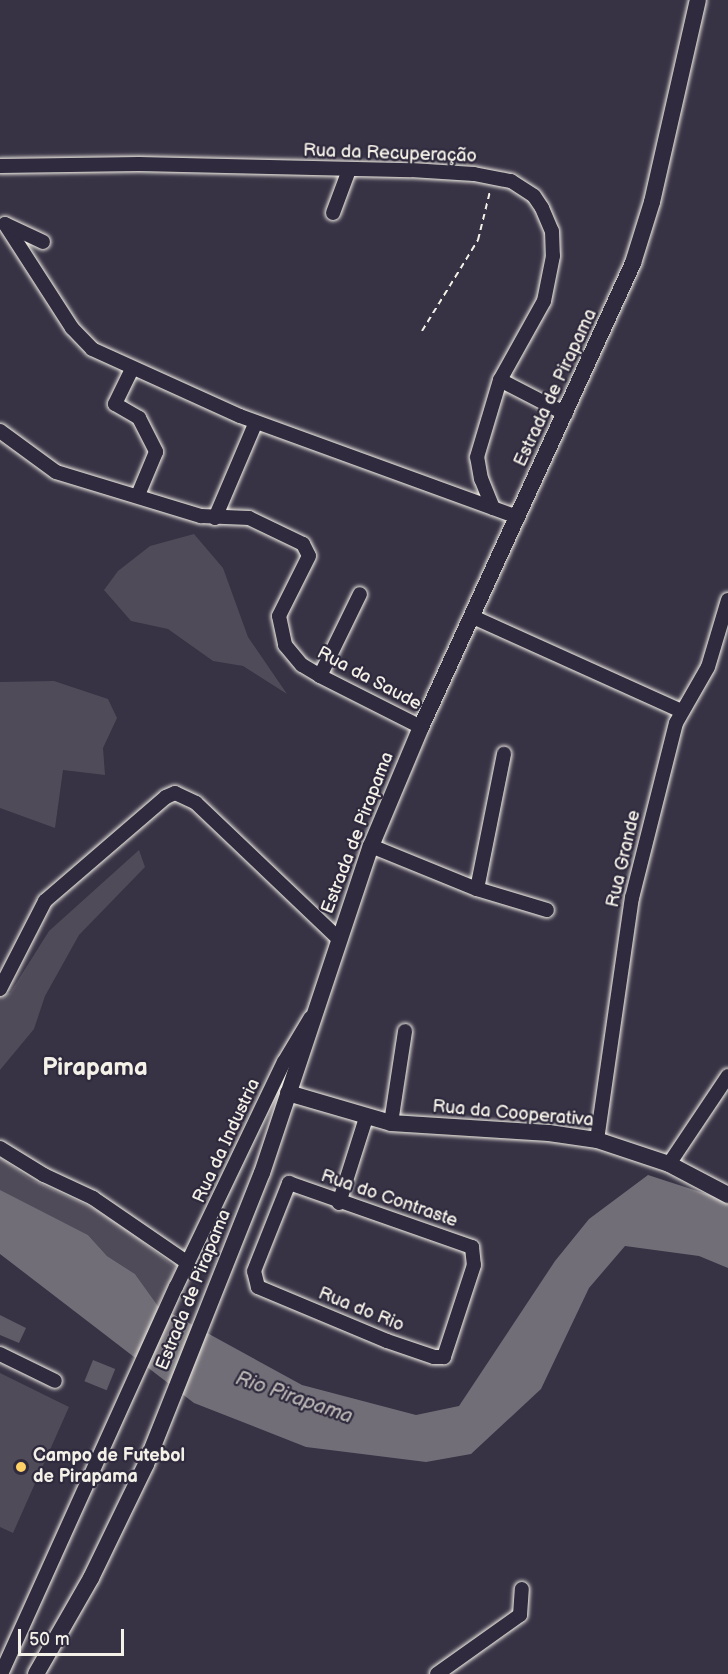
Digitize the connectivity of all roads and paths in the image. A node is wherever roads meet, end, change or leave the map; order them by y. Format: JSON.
{"nodes":[{"id":1,"x":698,"y":0,"type":"edge"},
{"id":2,"x":0,"y":166,"type":"edge"},
{"id":3,"x":350,"y":170,"type":"junction"},
{"id":4,"x":494,"y":176,"type":"junction"},
{"id":5,"x":333,"y":213,"type":"dead end"},
{"id":6,"x":3,"y":223,"type":"edge"},
{"id":7,"x":43,"y":242,"type":"dead end"},
{"id":8,"x":422,"y":331,"type":"dead end"},
{"id":9,"x":132,"y":369,"type":"junction"},
{"id":10,"x":500,"y":380,"type":"junction"},
{"id":11,"x":566,"y":414,"type":"junction"},
{"id":12,"x":256,"y":422,"type":"junction"},
{"id":13,"x":0,"y":430,"type":"edge"},
{"id":14,"x":138,"y":495,"type":"junction"},
{"id":15,"x":493,"y":508,"type":"junction"},
{"id":16,"x":518,"y":517,"type":"junction"},
{"id":17,"x":215,"y":518,"type":"junction"},
{"id":18,"x":360,"y":594,"type":"dead end"},
{"id":19,"x":728,"y":600,"type":"edge"},
{"id":20,"x":473,"y":617,"type":"junction"},
{"id":21,"x":320,"y":676,"type":"junction"},
{"id":22,"x":681,"y":711,"type":"junction"},
{"id":23,"x":421,"y":727,"type":"junction"},
{"id":24,"x":504,"y":754,"type":"dead end"},
{"id":25,"x":371,"y":846,"type":"junction"},
{"id":26,"x":477,"y":889,"type":"junction"},
{"id":27,"x":547,"y":910,"type":"dead end"},
{"id":28,"x":338,"y":938,"type":"junction"},
{"id":29,"x":0,"y":989,"type":"edge"},
{"id":30,"x":405,"y":1031,"type":"dead end"},
{"id":31,"x":728,"y":1076,"type":"edge"},
{"id":32,"x":280,"y":1090,"type":"junction"},
{"id":33,"x":366,"y":1118,"type":"junction"},
{"id":34,"x":391,"y":1123,"type":"junction"},
{"id":35,"x":597,"y":1140,"type":"junction"},
{"id":36,"x":0,"y":1148,"type":"edge"},
{"id":37,"x":669,"y":1164,"type":"junction"},
{"id":38,"x":728,"y":1195,"type":"edge"},
{"id":39,"x":339,"y":1203,"type":"junction"},
{"id":40,"x":188,"y":1263,"type":"junction"},
{"id":41,"x":271,"y":1293,"type":"joint"},
{"id":42,"x":0,"y":1354,"type":"edge"},
{"id":43,"x":439,"y":1359,"type":"joint"},
{"id":44,"x":55,"y":1381,"type":"dead end"},
{"id":45,"x":522,"y":1589,"type":"dead end"},
{"id":46,"x":1,"y":1674,"type":"edge"},
{"id":47,"x":36,"y":1674,"type":"edge"},
{"id":48,"x":437,"y":1674,"type":"edge"}],
"edges":[{"from":1,"to":11,"type":"street","name":"Estrada de Pirapama"},
{"from":2,"to":3,"type":"street","name":"Rua da Recuperação"},
{"from":3,"to":4,"type":"street","name":"Rua da Recuperação"},
{"from":3,"to":5,"type":"street"},
{"from":4,"to":8,"type":"path"},
{"from":4,"to":10,"type":"street","name":"Rua da Recuperação"},
{"from":6,"to":7,"type":"street"},
{"from":6,"to":9,"type":"street"},
{"from":9,"to":12,"type":"street"},
{"from":9,"to":14,"type":"street"},
{"from":10,"to":11,"type":"street"},
{"from":10,"to":15,"type":"street","name":"Rua da Recuperação"},
{"from":11,"to":16,"type":"street","name":"Estrada de Pirapama"},
{"from":12,"to":15,"type":"street"},
{"from":12,"to":17,"type":"street"},
{"from":13,"to":14,"type":"street"},
{"from":14,"to":17,"type":"street"},
{"from":15,"to":16,"type":"street"},
{"from":16,"to":20,"type":"street","name":"Estrada de Pirapama"},
{"from":17,"to":21,"type":"street","name":"Rua da Saude"},
{"from":18,"to":21,"type":"street"},
{"from":19,"to":22,"type":"street","name":"Rua Grande"},
{"from":20,"to":22,"type":"street"},
{"from":20,"to":23,"type":"street","name":"Estrada de Pirapama"},
{"from":21,"to":23,"type":"street","name":"Rua da Saude"},
{"from":22,"to":35,"type":"street","name":"Rua Grande"},
{"from":23,"to":25,"type":"street","name":"Estrada de Pirapama"},
{"from":24,"to":26,"type":"street"},
{"from":25,"to":26,"type":"street"},
{"from":25,"to":28,"type":"street","name":"Estrada de Pirapama"},
{"from":26,"to":27,"type":"street"},
{"from":28,"to":29,"type":"street"},
{"from":28,"to":32,"type":"street","name":"Estrada de Pirapama"},
{"from":30,"to":34,"type":"street"},
{"from":31,"to":37,"type":"street"},
{"from":32,"to":33,"type":"street","name":"Rua da Cooperativa"},
{"from":32,"to":40,"type":"street","name":"Rua da Industria"},
{"from":32,"to":47,"type":"street","name":"Estrada de Pirapama"},
{"from":33,"to":34,"type":"street","name":"Rua da Cooperativa"},
{"from":33,"to":39,"type":"street"},
{"from":34,"to":35,"type":"street","name":"Rua da Cooperativa"},
{"from":35,"to":37,"type":"street","name":"Rua da Cooperativa"},
{"from":36,"to":40,"type":"street"},
{"from":37,"to":38,"type":"street","name":"Rua da Cooperativa"},
{"from":39,"to":41,"type":"street","name":"Rua do Contraste"},
{"from":39,"to":43,"type":"street","name":"Rua do Contraste"},
{"from":40,"to":46,"type":"street","name":"Rua da Industria"},
{"from":41,"to":43,"type":"street","name":"Rua do Rio"},
{"from":42,"to":44,"type":"street"},
{"from":45,"to":48,"type":"street"}]}
